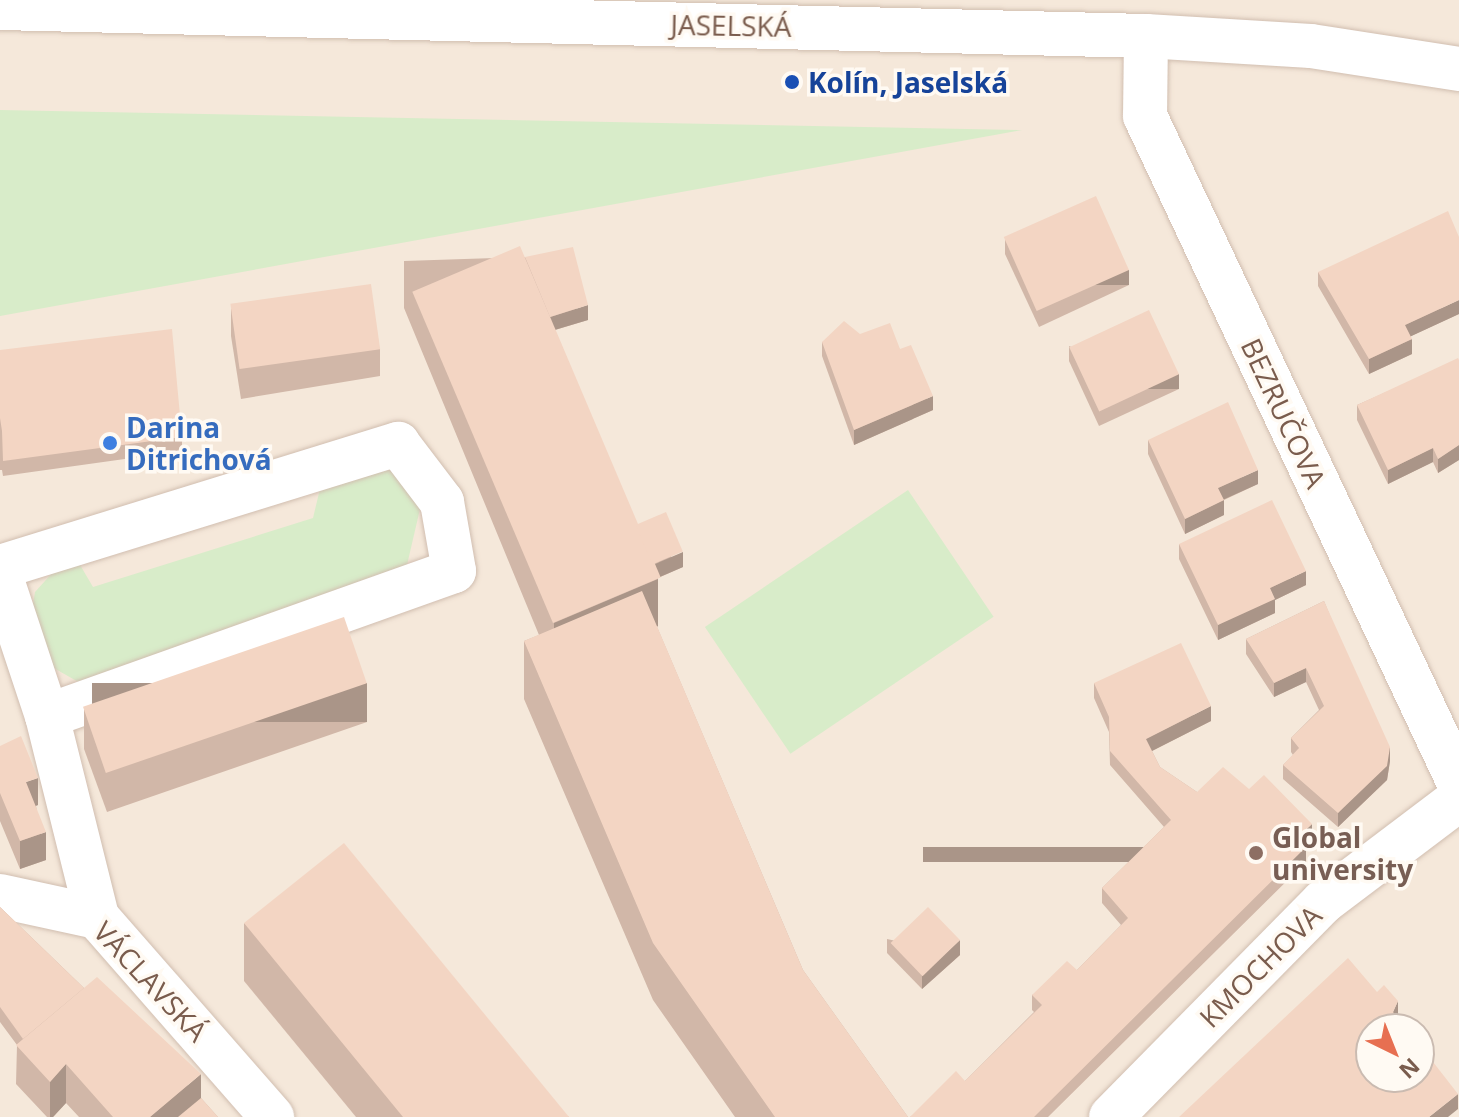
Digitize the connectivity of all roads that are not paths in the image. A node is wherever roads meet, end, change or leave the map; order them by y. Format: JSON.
{"nodes":[{"id":1,"x":0,"y":8,"type":"edge"},
{"id":2,"x":1146,"y":36,"type":"junction"},
{"id":3,"x":1459,"y":69,"type":"edge"},
{"id":4,"x":0,"y":567,"type":"edge"},
{"id":5,"x":0,"y":574,"type":"edge"},
{"id":6,"x":47,"y":716,"type":"junction"},
{"id":7,"x":1459,"y":783,"type":"edge"},
{"id":8,"x":1459,"y":799,"type":"edge"},
{"id":9,"x":0,"y":896,"type":"edge"},
{"id":10,"x":97,"y":917,"type":"junction"},
{"id":11,"x":272,"y":1117,"type":"edge"},
{"id":12,"x":1111,"y":1117,"type":"edge"}],
"edges":[{"from":1,"to":2,"type":"street","name":"JASELSKÁ"},
{"from":2,"to":3,"type":"street","name":"JASELSKÁ"},
{"from":2,"to":7,"type":"street","name":"BEZRUČOVA"},
{"from":4,"to":6,"type":"street"},
{"from":5,"to":6,"type":"street"},
{"from":6,"to":10,"type":"street"},
{"from":8,"to":12,"type":"street","name":"KMOCHOVA"},
{"from":9,"to":10,"type":"street","name":"VÁCLAVSKÁ"},
{"from":10,"to":11,"type":"street","name":"VÁCLAVSKÁ"}]}
